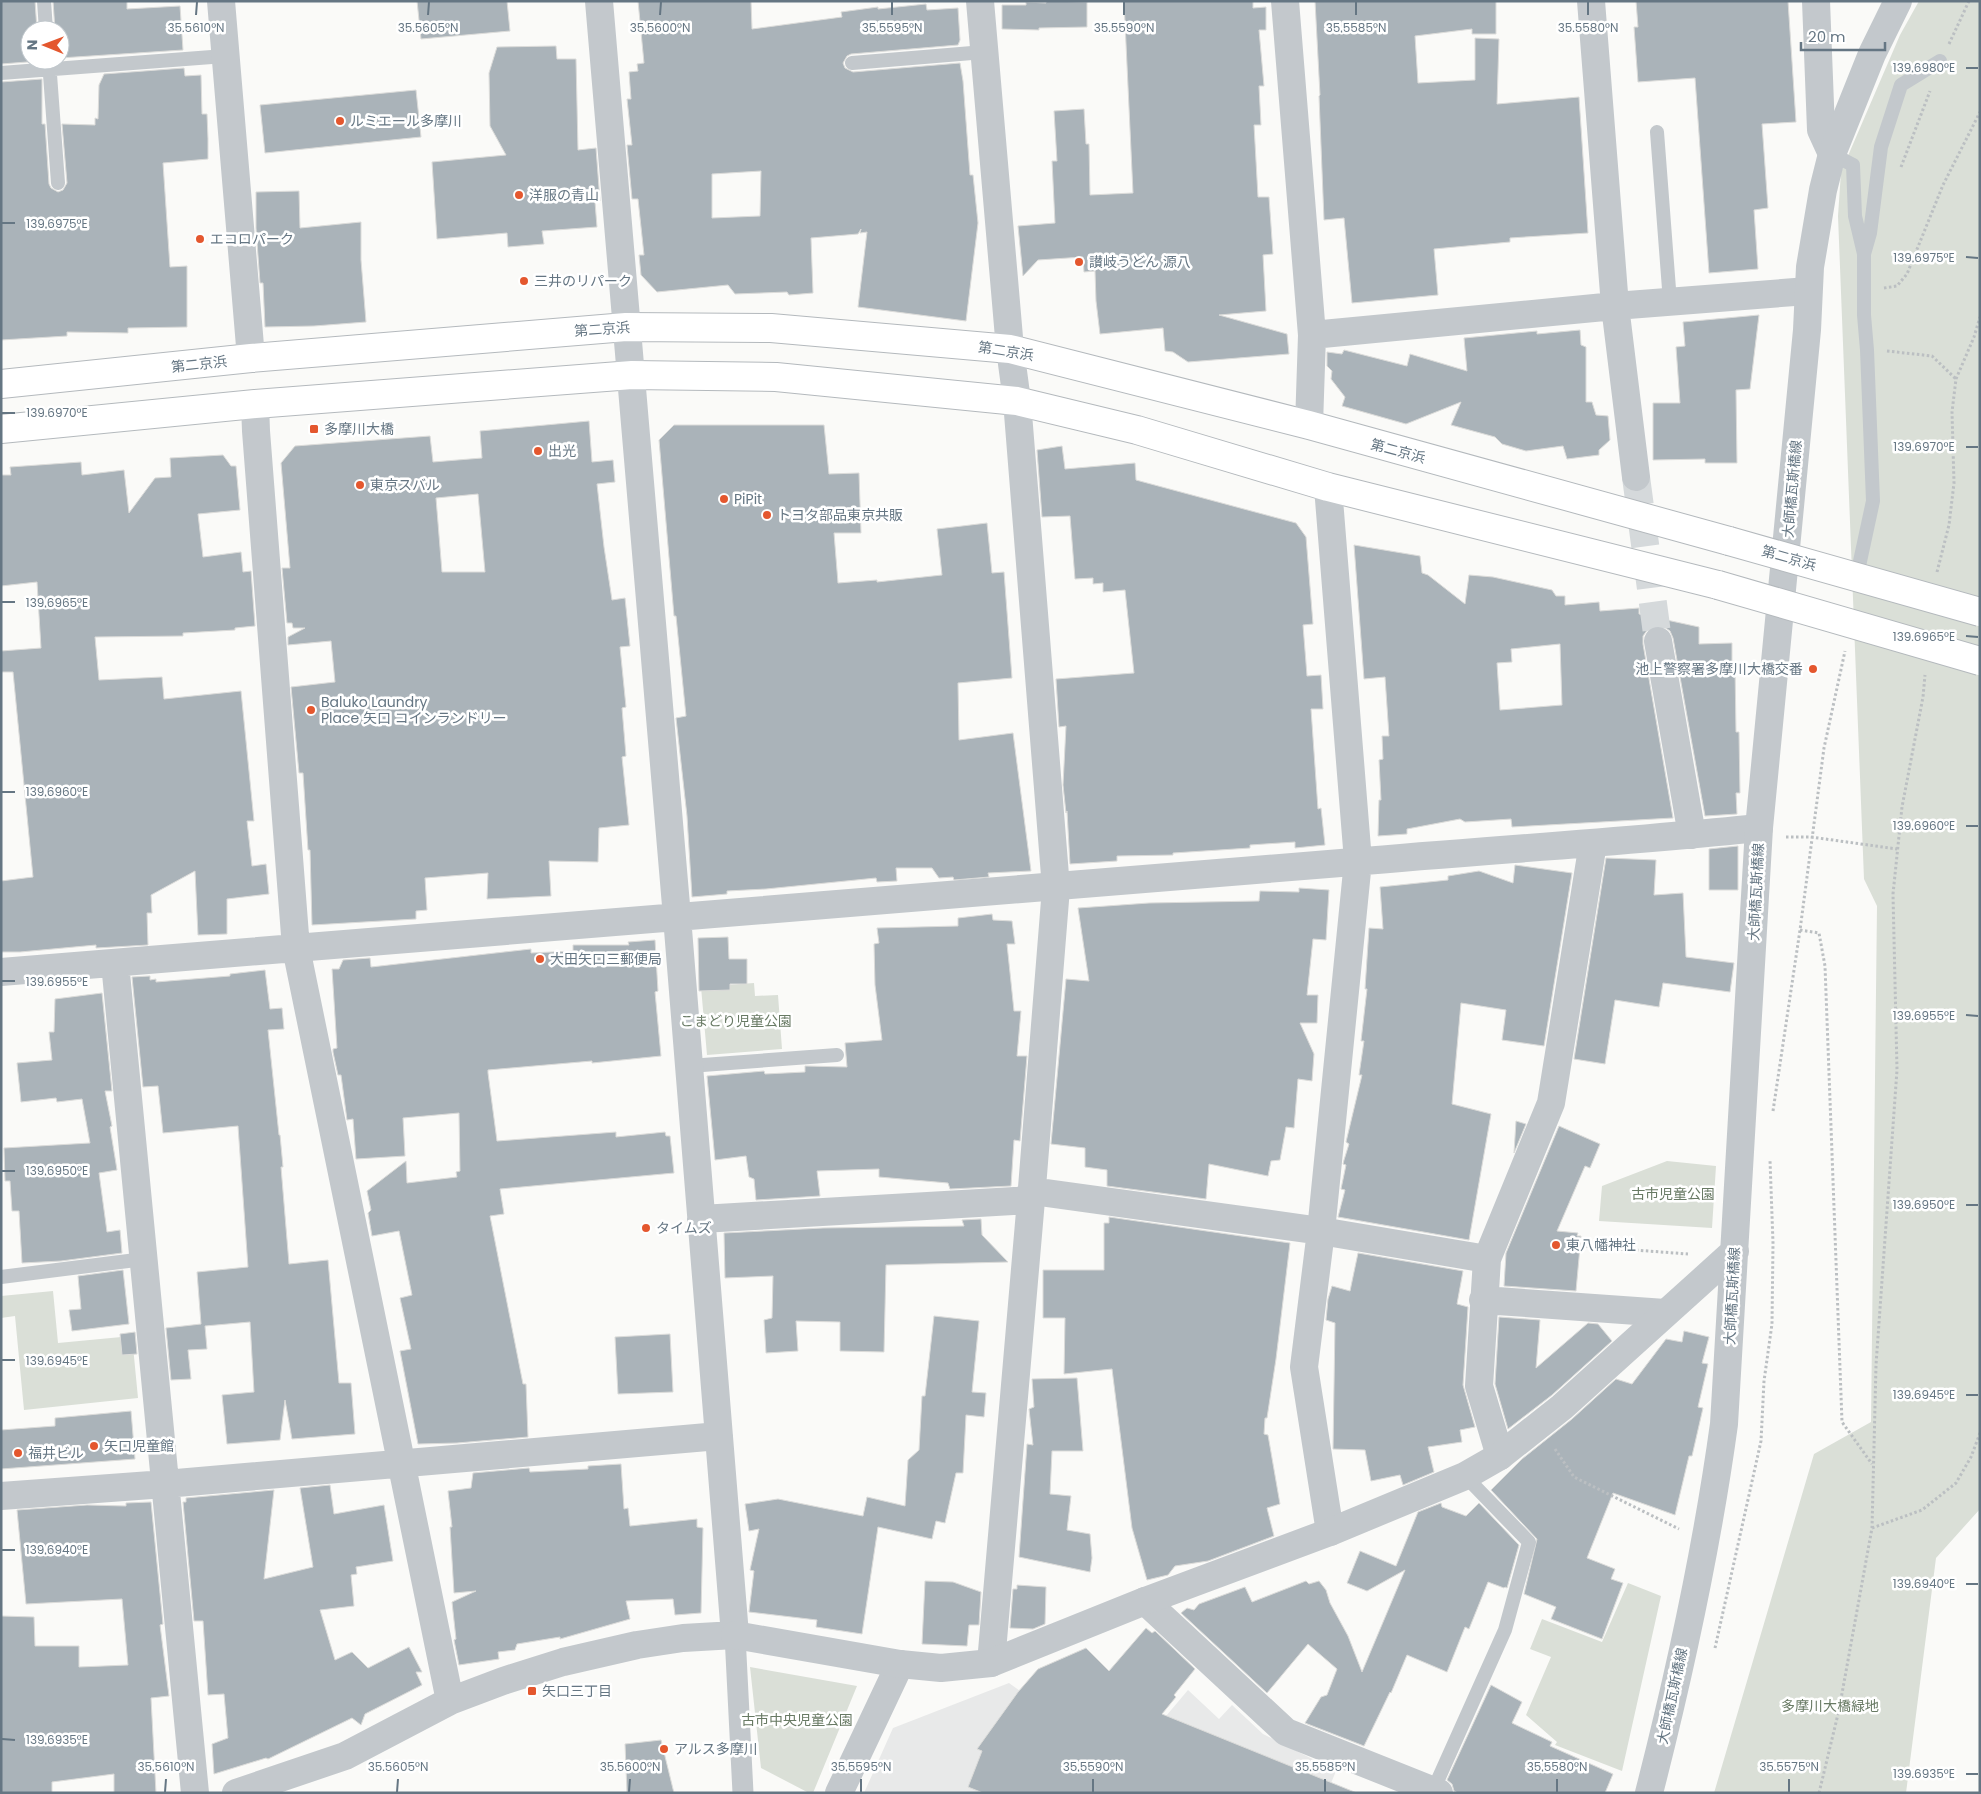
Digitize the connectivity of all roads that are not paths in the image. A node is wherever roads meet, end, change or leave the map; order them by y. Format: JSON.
{"nodes":[{"id":1,"x":44,"y":1,"type":"edge"},
{"id":2,"x":221,"y":1,"type":"edge"},
{"id":3,"x":599,"y":1,"type":"edge"},
{"id":4,"x":980,"y":1,"type":"edge"},
{"id":5,"x":1285,"y":1,"type":"edge"},
{"id":6,"x":1591,"y":1,"type":"edge"},
{"id":7,"x":1816,"y":1,"type":"edge"},
{"id":8,"x":1898,"y":1,"type":"edge"},
{"id":9,"x":45,"y":20,"type":"edge"},
{"id":10,"x":984,"y":52,"type":"junction"},
{"id":11,"x":225,"y":56,"type":"junction"},
{"id":12,"x":1940,"y":61,"type":"road end"},
{"id":13,"x":70,"y":64,"type":"edge"},
{"id":14,"x":852,"y":64,"type":"dead end"},
{"id":15,"x":20,"y":70,"type":"edge"},
{"id":16,"x":49,"y":70,"type":"edge"},
{"id":17,"x":1,"y":73,"type":"edge"},
{"id":18,"x":1657,"y":132,"type":"dead end"},
{"id":19,"x":1832,"y":154,"type":"junction"},
{"id":20,"x":58,"y":183,"type":"dead end"},
{"id":21,"x":1864,"y":254,"type":"junction"},
{"id":22,"x":1808,"y":291,"type":"junction"},
{"id":23,"x":1670,"y":302,"type":"junction"},
{"id":24,"x":1615,"y":306,"type":"junction"},
{"id":25,"x":626,"y":327,"type":"junction"},
{"id":26,"x":1312,"y":335,"type":"junction"},
{"id":27,"x":1010,"y":349,"type":"junction"},
{"id":28,"x":251,"y":358,"type":"junction"},
{"id":29,"x":632,"y":375,"type":"junction"},
{"id":30,"x":1,"y":384,"type":"edge"},
{"id":31,"x":1017,"y":402,"type":"junction"},
{"id":32,"x":256,"y":404,"type":"junction"},
{"id":33,"x":1309,"y":425,"type":"junction"},
{"id":34,"x":1,"y":429,"type":"edge"},
{"id":35,"x":1636,"y":477,"type":"tunnel mouth"},
{"id":36,"x":1328,"y":487,"type":"junction"},
{"id":37,"x":1859,"y":566,"type":"dead end"},
{"id":38,"x":1980,"y":612,"type":"edge"},
{"id":39,"x":1658,"y":641,"type":"tunnel mouth"},
{"id":40,"x":1980,"y":661,"type":"edge"},
{"id":41,"x":1771,"y":832,"type":"junction"},
{"id":42,"x":1692,"y":835,"type":"junction"},
{"id":43,"x":1593,"y":843,"type":"junction"},
{"id":44,"x":1358,"y":861,"type":"junction"},
{"id":45,"x":1056,"y":888,"type":"junction"},
{"id":46,"x":677,"y":917,"type":"junction"},
{"id":47,"x":296,"y":948,"type":"junction"},
{"id":48,"x":115,"y":963,"type":"junction"},
{"id":49,"x":1,"y":972,"type":"edge"},
{"id":50,"x":837,"y":1055,"type":"dead end"},
{"id":51,"x":689,"y":1066,"type":"junction"},
{"id":52,"x":1031,"y":1196,"type":"junction"},
{"id":53,"x":701,"y":1219,"type":"junction"},
{"id":54,"x":1320,"y":1231,"type":"junction"},
{"id":55,"x":1735,"y":1251,"type":"junction"},
{"id":56,"x":144,"y":1259,"type":"junction"},
{"id":57,"x":1487,"y":1259,"type":"junction"},
{"id":58,"x":1,"y":1277,"type":"edge"},
{"id":59,"x":1483,"y":1300,"type":"junction"},
{"id":60,"x":1665,"y":1313,"type":"junction"},
{"id":61,"x":719,"y":1436,"type":"junction"},
{"id":62,"x":1500,"y":1456,"type":"junction"},
{"id":63,"x":401,"y":1463,"type":"junction"},
{"id":64,"x":1465,"y":1476,"type":"junction"},
{"id":65,"x":165,"y":1484,"type":"junction"},
{"id":66,"x":1,"y":1496,"type":"edge"},
{"id":67,"x":1330,"y":1532,"type":"junction"},
{"id":68,"x":1145,"y":1601,"type":"junction"},
{"id":69,"x":735,"y":1635,"type":"junction"},
{"id":70,"x":991,"y":1662,"type":"junction"},
{"id":71,"x":900,"y":1664,"type":"junction"},
{"id":72,"x":450,"y":1701,"type":"junction"},
{"id":73,"x":1434,"y":1792,"type":"edge"},
{"id":74,"x":195,"y":1793,"type":"edge"},
{"id":75,"x":236,"y":1793,"type":"edge"},
{"id":76,"x":743,"y":1793,"type":"edge"},
{"id":77,"x":839,"y":1793,"type":"edge"},
{"id":78,"x":1649,"y":1793,"type":"edge"}],
"edges":[{"from":1,"to":9,"type":"lane"},
{"from":2,"to":11,"type":"street"},
{"from":3,"to":25,"type":"street"},
{"from":4,"to":10,"type":"street"},
{"from":5,"to":26,"type":"street"},
{"from":6,"to":24,"type":"street"},
{"from":7,"to":19,"type":"street"},
{"from":8,"to":19,"type":"street","name":"大師橋瓦斯橋線"},
{"from":10,"to":14,"type":"lane"},
{"from":10,"to":27,"type":"street"},
{"from":11,"to":13,"type":"lane"},
{"from":11,"to":28,"type":"street"},
{"from":12,"to":21,"type":"lane"},
{"from":15,"to":17,"type":"lane"},
{"from":16,"to":20,"type":"lane"},
{"from":18,"to":23,"type":"lane"},
{"from":19,"to":21,"type":"lane"},
{"from":19,"to":22,"type":"street","name":"大師橋瓦斯橋線"},
{"from":21,"to":37,"type":"lane"},
{"from":22,"to":23,"type":"street"},
{"from":22,"to":41,"type":"street","name":"大師橋瓦斯橋線"},
{"from":23,"to":24,"type":"street"},
{"from":24,"to":26,"type":"street"},
{"from":24,"to":35,"type":"street"},
{"from":25,"to":27,"type":"highway","name":"第二京浜"},
{"from":25,"to":28,"type":"highway","name":"第二京浜"},
{"from":25,"to":29,"type":"street"},
{"from":26,"to":33,"type":"street"},
{"from":27,"to":31,"type":"street"},
{"from":27,"to":33,"type":"highway","name":"第二京浜"},
{"from":28,"to":30,"type":"highway","name":"第二京浜"},
{"from":29,"to":31,"type":"highway"},
{"from":29,"to":32,"type":"highway"},
{"from":29,"to":46,"type":"street"},
{"from":31,"to":36,"type":"highway"},
{"from":31,"to":45,"type":"street"},
{"from":32,"to":34,"type":"highway"},
{"from":32,"to":47,"type":"street"},
{"from":33,"to":38,"type":"highway","name":"第二京浜","bridge":true},
{"from":36,"to":40,"type":"highway","bridge":true},
{"from":36,"to":44,"type":"street"},
{"from":39,"to":42,"type":"street"},
{"from":41,"to":42,"type":"street"},
{"from":41,"to":55,"type":"street","name":"大師橋瓦斯橋線"},
{"from":42,"to":43,"type":"street"},
{"from":43,"to":44,"type":"street"},
{"from":43,"to":57,"type":"street"},
{"from":44,"to":45,"type":"street"},
{"from":44,"to":54,"type":"street"},
{"from":45,"to":46,"type":"street"},
{"from":45,"to":52,"type":"street"},
{"from":46,"to":47,"type":"street"},
{"from":46,"to":51,"type":"street"},
{"from":47,"to":48,"type":"street"},
{"from":47,"to":63,"type":"street"},
{"from":48,"to":49,"type":"street"},
{"from":48,"to":56,"type":"street"},
{"from":50,"to":51,"type":"lane"},
{"from":51,"to":53,"type":"street"},
{"from":52,"to":53,"type":"street"},
{"from":52,"to":54,"type":"street"},
{"from":52,"to":70,"type":"street"},
{"from":53,"to":61,"type":"street"},
{"from":54,"to":57,"type":"street"},
{"from":54,"to":67,"type":"street"},
{"from":55,"to":60,"type":"street"},
{"from":55,"to":78,"type":"street","name":"大師橋瓦斯橋線"},
{"from":56,"to":58,"type":"lane"},
{"from":56,"to":65,"type":"street"},
{"from":57,"to":59,"type":"street"},
{"from":59,"to":60,"type":"street"},
{"from":59,"to":62,"type":"street"},
{"from":60,"to":62,"type":"street"},
{"from":61,"to":63,"type":"street"},
{"from":61,"to":69,"type":"street"},
{"from":62,"to":64,"type":"street"},
{"from":63,"to":65,"type":"street"},
{"from":63,"to":72,"type":"street"},
{"from":64,"to":67,"type":"street"},
{"from":64,"to":73,"type":"lane"},
{"from":65,"to":66,"type":"street"},
{"from":65,"to":74,"type":"street"},
{"from":67,"to":68,"type":"street"},
{"from":68,"to":70,"type":"street"},
{"from":68,"to":73,"type":"street"},
{"from":69,"to":71,"type":"street"},
{"from":69,"to":72,"type":"street"},
{"from":69,"to":76,"type":"street"},
{"from":70,"to":71,"type":"street"},
{"from":71,"to":77,"type":"street"},
{"from":72,"to":75,"type":"street"}]}
